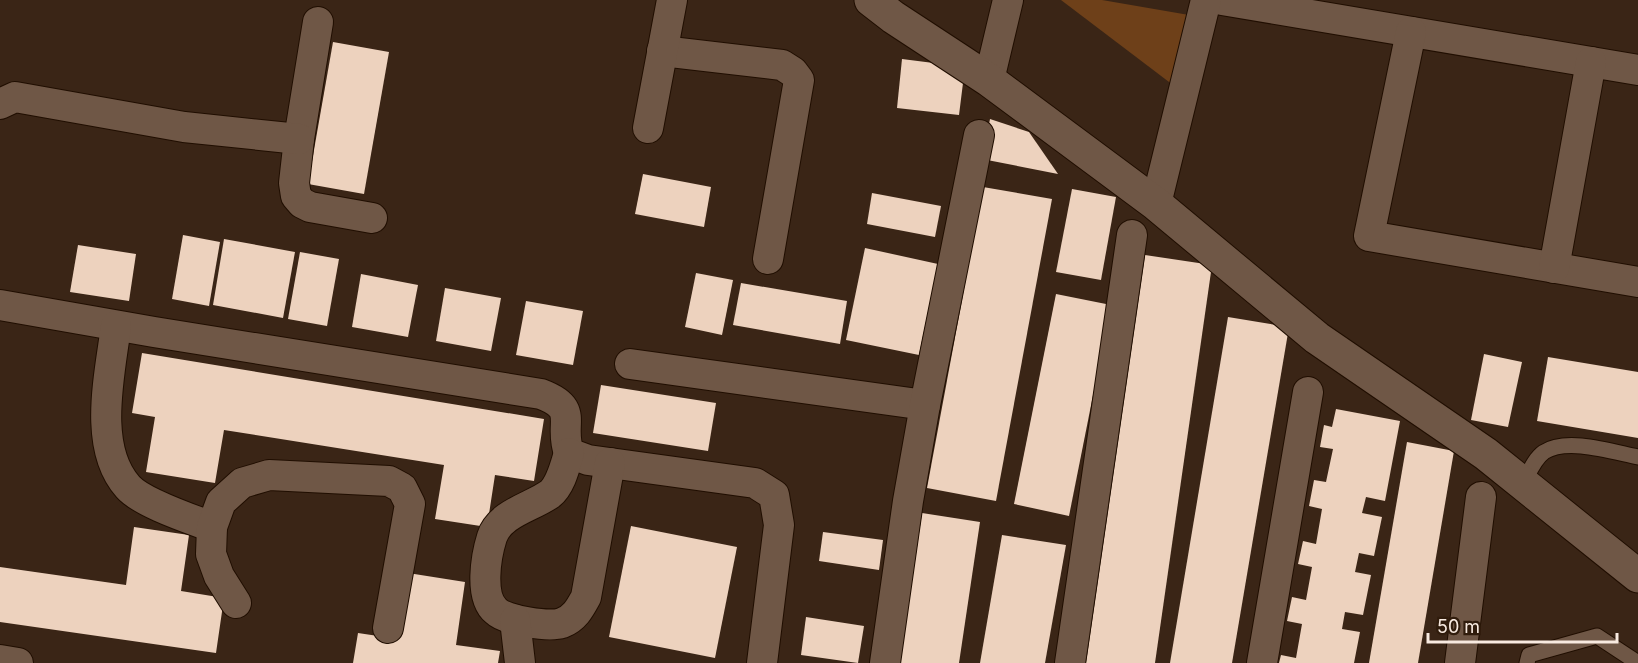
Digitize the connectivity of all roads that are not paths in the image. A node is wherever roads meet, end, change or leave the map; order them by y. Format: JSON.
{"nodes":[{"id":1,"x":672,"y":0,"type":"edge"},
{"id":2,"x":871,"y":0,"type":"edge"},
{"id":3,"x":1008,"y":0,"type":"edge"},
{"id":4,"x":1206,"y":0,"type":"edge"},
{"id":5,"x":1222,"y":0,"type":"edge"},
{"id":6,"x":318,"y":22,"type":"dead end"},
{"id":7,"x":1412,"y":32,"type":"junction"},
{"id":8,"x":662,"y":51,"type":"junction"},
{"id":9,"x":1591,"y":62,"type":"junction"},
{"id":10,"x":1638,"y":70,"type":"edge"},
{"id":11,"x":990,"y":80,"type":"junction"},
{"id":12,"x":0,"y":104,"type":"edge"},
{"id":13,"x":648,"y":128,"type":"dead end"},
{"id":14,"x":979,"y":135,"type":"dead end"},
{"id":15,"x":299,"y":139,"type":"junction"},
{"id":16,"x":1156,"y":204,"type":"junction"},
{"id":17,"x":372,"y":218,"type":"dead end"},
{"id":18,"x":1132,"y":235,"type":"dead end"},
{"id":19,"x":768,"y":259,"type":"dead end"},
{"id":20,"x":1554,"y":267,"type":"junction"},
{"id":21,"x":1638,"y":282,"type":"edge"},
{"id":22,"x":0,"y":305,"type":"edge"},
{"id":23,"x":116,"y":326,"type":"junction"},
{"id":24,"x":630,"y":364,"type":"dead end"},
{"id":25,"x":1308,"y":392,"type":"dead end"},
{"id":26,"x":925,"y":405,"type":"junction"},
{"id":27,"x":568,"y":453,"type":"junction"},
{"id":28,"x":1638,"y":457,"type":"edge"},
{"id":29,"x":610,"y":463,"type":"junction"},
{"id":30,"x":1523,"y":484,"type":"junction"},
{"id":31,"x":1481,"y":496,"type":"dead end"},
{"id":32,"x":212,"y":527,"type":"junction"},
{"id":33,"x":1638,"y":576,"type":"edge"},
{"id":34,"x":236,"y":603,"type":"dead end"},
{"id":35,"x":515,"y":620,"type":"junction"},
{"id":36,"x":388,"y":628,"type":"dead end"},
{"id":37,"x":0,"y":660,"type":"edge"},
{"id":38,"x":18,"y":663,"type":"edge"},
{"id":39,"x":520,"y":663,"type":"edge"},
{"id":40,"x":762,"y":663,"type":"edge"},
{"id":41,"x":885,"y":663,"type":"edge"},
{"id":42,"x":1070,"y":663,"type":"edge"},
{"id":43,"x":1262,"y":663,"type":"edge"},
{"id":44,"x":1460,"y":663,"type":"edge"},
{"id":45,"x":1527,"y":663,"type":"edge"},
{"id":46,"x":1638,"y":663,"type":"edge"}],
"edges":[{"from":1,"to":8,"type":"street"},
{"from":2,"to":11,"type":"street"},
{"from":3,"to":11,"type":"street"},
{"from":4,"to":16,"type":"street"},
{"from":5,"to":7,"type":"street"},
{"from":6,"to":15,"type":"street"},
{"from":7,"to":9,"type":"street"},
{"from":7,"to":20,"type":"street"},
{"from":8,"to":13,"type":"street"},
{"from":8,"to":19,"type":"street"},
{"from":9,"to":10,"type":"street"},
{"from":9,"to":20,"type":"street"},
{"from":11,"to":16,"type":"street"},
{"from":12,"to":15,"type":"street"},
{"from":14,"to":26,"type":"street"},
{"from":15,"to":17,"type":"street"},
{"from":16,"to":30,"type":"street"},
{"from":18,"to":42,"type":"street"},
{"from":20,"to":21,"type":"street"},
{"from":22,"to":23,"type":"street"},
{"from":23,"to":27,"type":"street"},
{"from":23,"to":32,"type":"street"},
{"from":24,"to":26,"type":"street"},
{"from":25,"to":43,"type":"street"},
{"from":26,"to":41,"type":"street"},
{"from":27,"to":29,"type":"street"},
{"from":27,"to":35,"type":"street"},
{"from":28,"to":30,"type":"lane"},
{"from":29,"to":35,"type":"street"},
{"from":29,"to":40,"type":"street"},
{"from":30,"to":33,"type":"street"},
{"from":31,"to":44,"type":"street"},
{"from":32,"to":34,"type":"street"},
{"from":32,"to":36,"type":"street"},
{"from":35,"to":39,"type":"street"},
{"from":37,"to":38,"type":"street"},
{"from":45,"to":46,"type":"lane"}]}
